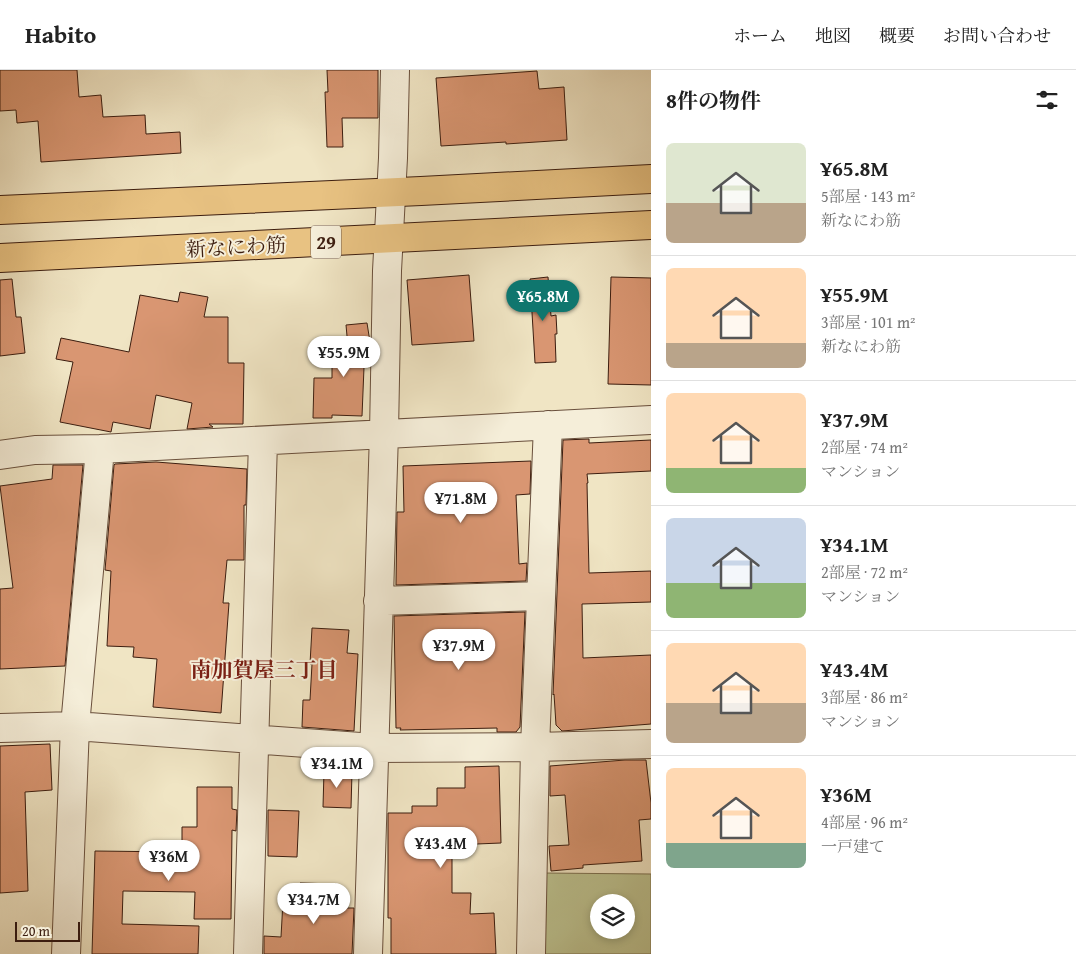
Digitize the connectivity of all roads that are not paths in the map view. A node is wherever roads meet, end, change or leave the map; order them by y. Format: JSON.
{"nodes":[{"id":1,"x":394,"y":70,"type":"edge"},
{"id":2,"x":651,"y":179,"type":"edge"},
{"id":3,"x":391,"y":192,"type":"junction"},
{"id":4,"x":0,"y":210,"type":"edge"},
{"id":5,"x":651,"y":225,"type":"edge"},
{"id":6,"x":389,"y":239,"type":"junction"},
{"id":7,"x":0,"y":258,"type":"edge"},
{"id":8,"x":651,"y":420,"type":"edge"},
{"id":9,"x":548,"y":425,"type":"junction"},
{"id":10,"x":384,"y":433,"type":"junction"},
{"id":11,"x":263,"y":441,"type":"junction"},
{"id":12,"x":100,"y":449,"type":"junction"},
{"id":13,"x":0,"y":455,"type":"edge"},
{"id":14,"x":541,"y":596,"type":"junction"},
{"id":15,"x":378,"y":601,"type":"junction"},
{"id":16,"x":75,"y":726,"type":"junction"},
{"id":17,"x":0,"y":728,"type":"edge"},
{"id":18,"x":255,"y":739,"type":"junction"},
{"id":19,"x":651,"y":744,"type":"edge"},
{"id":20,"x":535,"y":747,"type":"junction"},
{"id":21,"x":374,"y":748,"type":"junction"},
{"id":22,"x":66,"y":954,"type":"edge"},
{"id":23,"x":248,"y":954,"type":"edge"},
{"id":24,"x":368,"y":954,"type":"edge"},
{"id":25,"x":531,"y":954,"type":"edge"}],
"edges":[{"from":1,"to":3,"type":"street"},
{"from":2,"to":3,"type":"main road","number":"29"},
{"from":3,"to":4,"type":"main road","number":"29"},
{"from":3,"to":6,"type":"street"},
{"from":5,"to":6,"type":"main road","name":"新なにわ筋","number":"29"},
{"from":6,"to":7,"type":"main road","name":"新なにわ筋","number":"29"},
{"from":6,"to":10,"type":"street"},
{"from":8,"to":9,"type":"street"},
{"from":9,"to":10,"type":"street"},
{"from":9,"to":14,"type":"street"},
{"from":10,"to":11,"type":"street"},
{"from":10,"to":15,"type":"street"},
{"from":11,"to":12,"type":"street"},
{"from":11,"to":18,"type":"street"},
{"from":12,"to":13,"type":"street"},
{"from":12,"to":16,"type":"street"},
{"from":14,"to":15,"type":"street"},
{"from":14,"to":20,"type":"street"},
{"from":15,"to":21,"type":"street"},
{"from":16,"to":17,"type":"street"},
{"from":16,"to":18,"type":"street"},
{"from":16,"to":22,"type":"street"},
{"from":18,"to":21,"type":"street"},
{"from":18,"to":23,"type":"street"},
{"from":19,"to":20,"type":"street"},
{"from":20,"to":21,"type":"street"},
{"from":20,"to":25,"type":"street"},
{"from":21,"to":24,"type":"street"}]}
